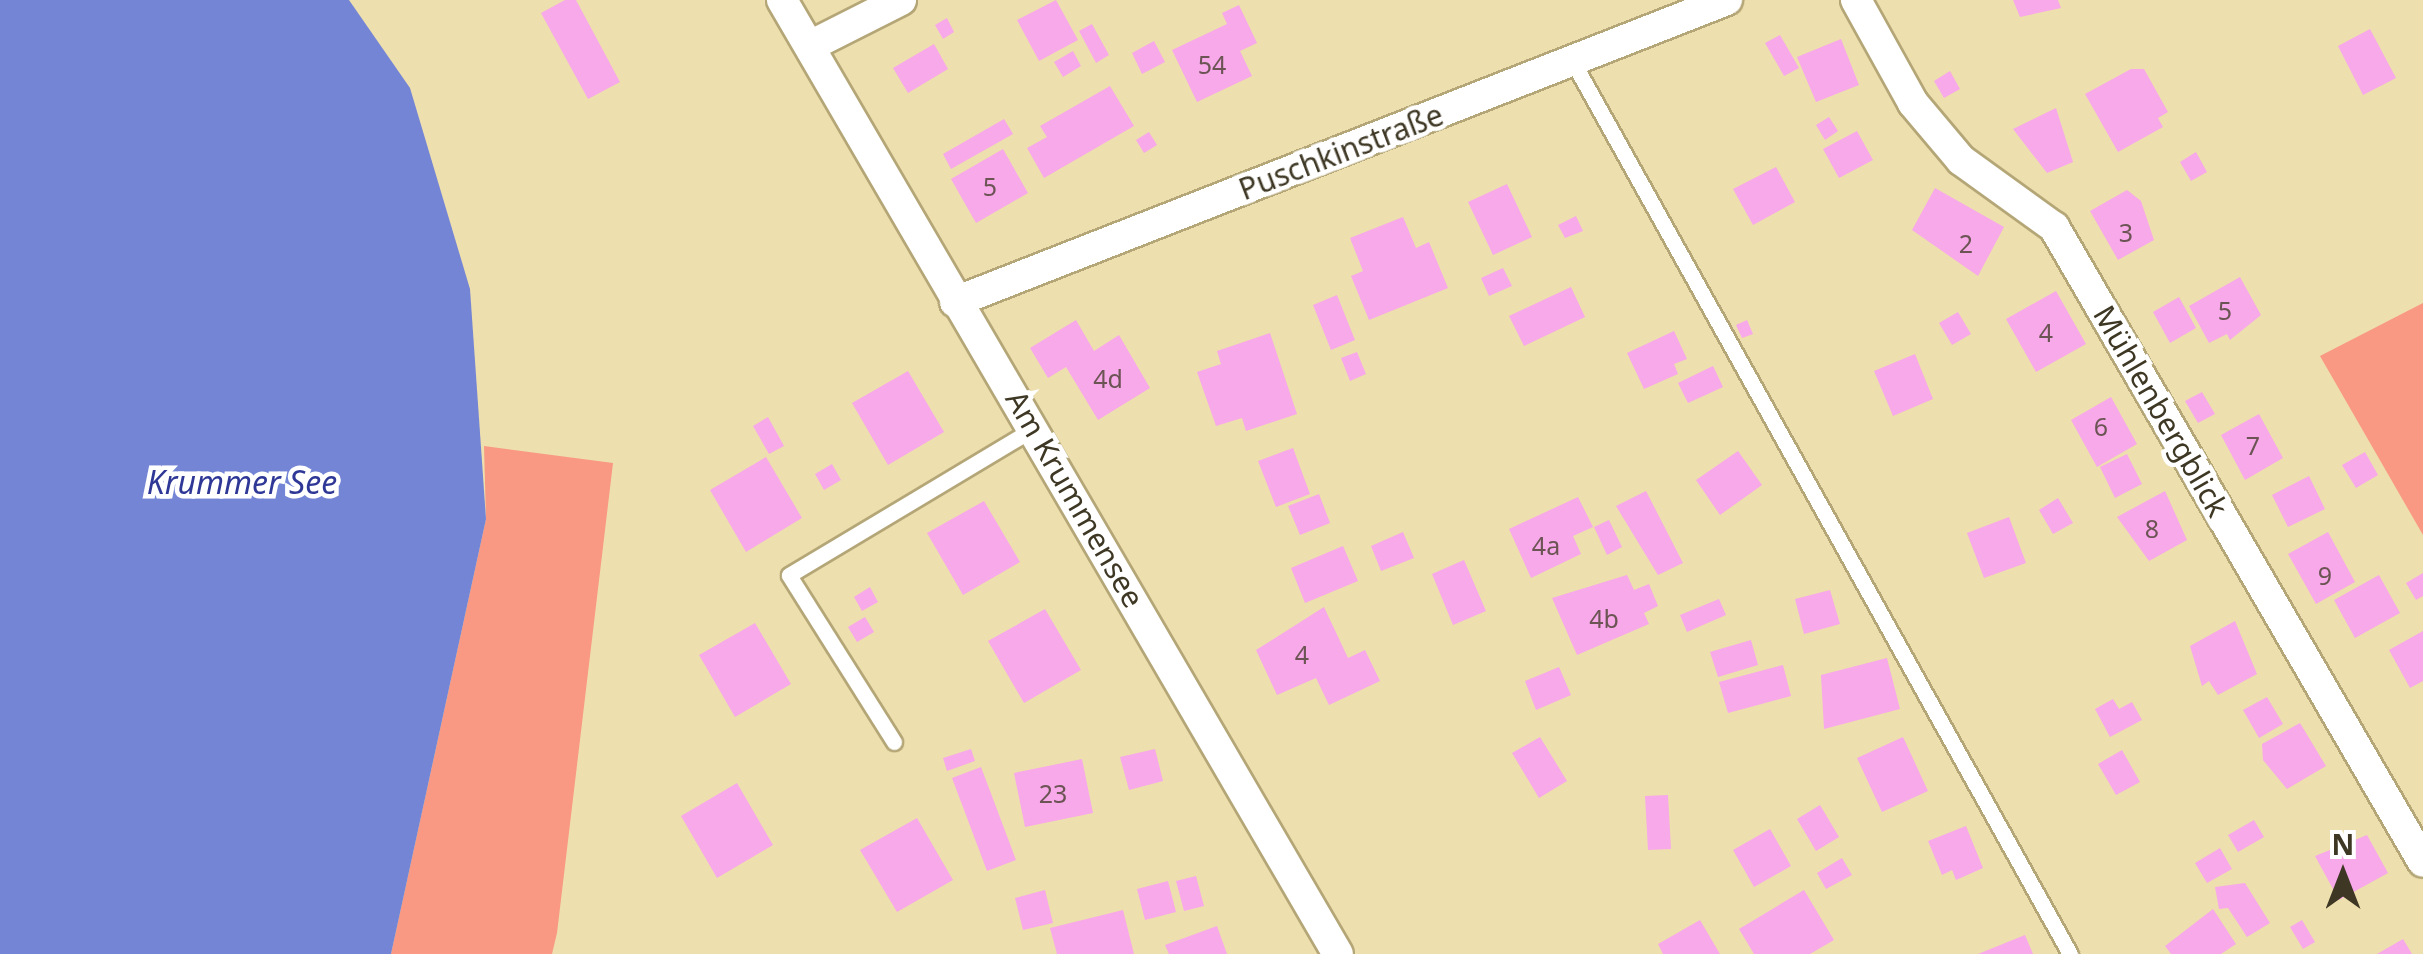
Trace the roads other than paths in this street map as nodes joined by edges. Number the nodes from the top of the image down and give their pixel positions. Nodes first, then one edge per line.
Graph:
1 (782, 0) edge
2 (901, 0) edge
3 (1727, 0) edge
4 (1856, 0) edge
5 (810, 46) junction
6 (1573, 62) junction
7 (955, 302) junction
8 (1035, 428) junction
9 (894, 742) dead end
10 (2423, 862) edge
11 (1338, 954) edge
12 (2070, 954) edge

1 - 5 street, Am Krummensee
2 - 5 street
3 - 6 street, Puschkinstraße
4 - 10 street, Mühlenbergblick
5 - 7 street, Am Krummensee
6 - 7 street, Puschkinstraße
6 - 12 lane
7 - 8 street, Am Krummensee
8 - 9 lane
8 - 11 street, Am Krummensee

